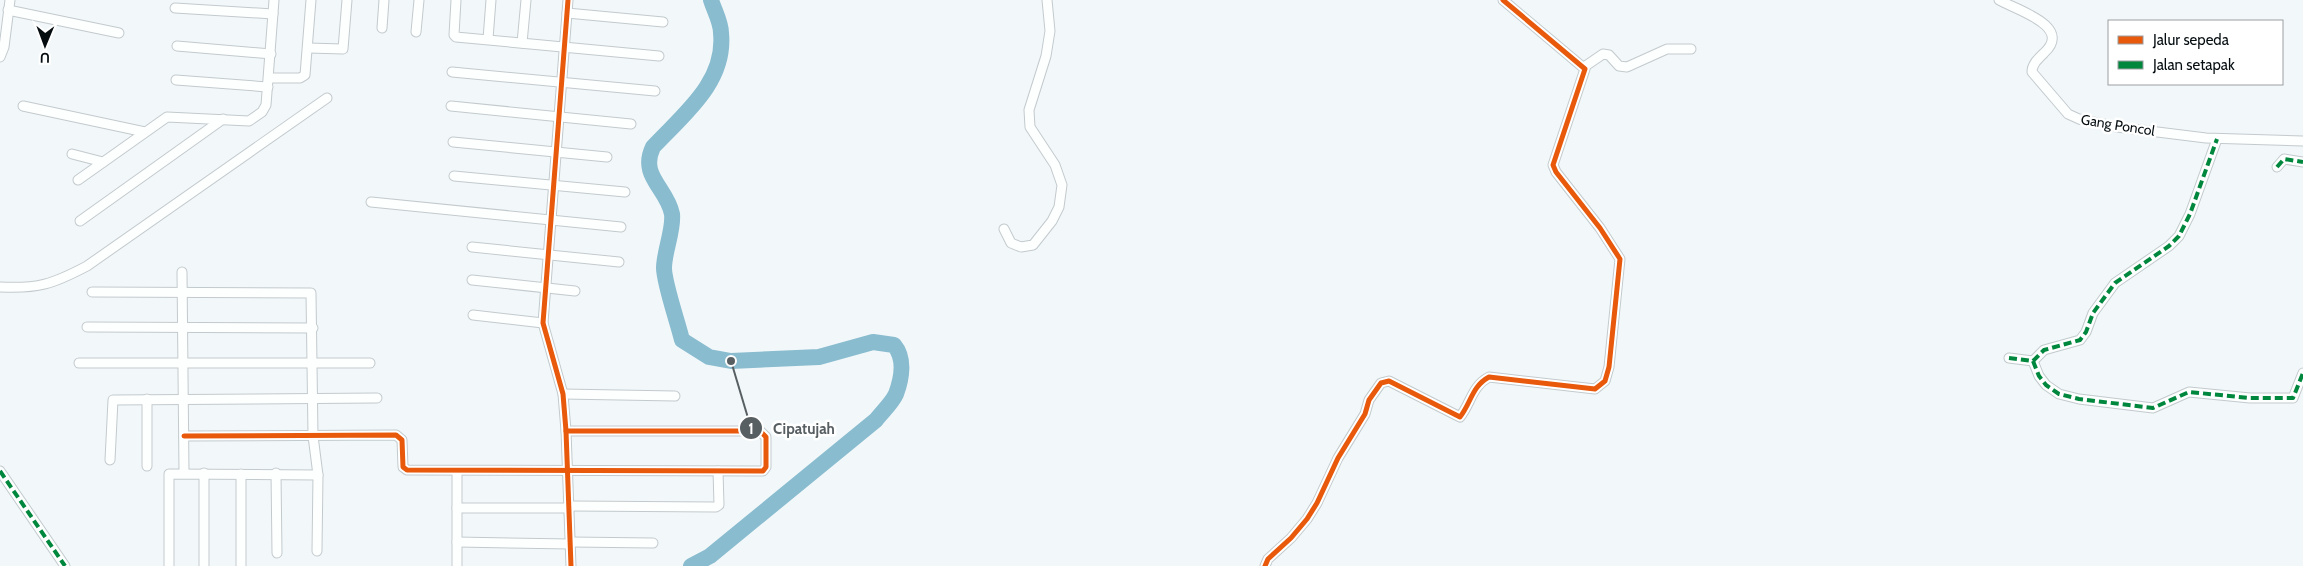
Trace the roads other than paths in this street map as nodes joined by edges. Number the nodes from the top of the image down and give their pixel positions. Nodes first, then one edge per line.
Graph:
1 (10, 0) edge
2 (274, 0) edge
3 (311, 0) edge
4 (347, 0) edge
5 (384, 0) edge
6 (419, 0) edge
7 (456, 0) edge
8 (491, 0) edge
9 (526, 0) edge
10 (568, 0) edge
11 (1046, 0) edge
12 (1503, 0) edge
13 (1999, 0) edge
14 (175, 8) dead end
15 (8, 10) junction
16 (567, 13) junction
17 (274, 14) junction
18 (663, 22) dead end
19 (382, 28) dead end
20 (416, 32) dead end
21 (119, 33) dead end
22 (488, 39) junction
23 (522, 43) junction
24 (177, 46) dead end
25 (566, 47) junction
26 (308, 48) junction
27 (1691, 49) dead end
28 (270, 54) junction
29 (659, 56) dead end
30 (0, 57) edge
31 (1584, 67) junction
32 (452, 72) dead end
33 (176, 80) dead end
34 (268, 82) junction
35 (563, 83) junction
36 (656, 91) dead end
37 (327, 98) dead end
38 (24, 106) dead end
39 (451, 106) dead end
40 (560, 117) junction
41 (223, 119) junction
42 (631, 124) dead end
43 (145, 132) junction
44 (2217, 139) junction
45 (2303, 141) edge
46 (453, 142) dead end
47 (557, 152) junction
48 (72, 154) dead end
49 (607, 157) dead end
50 (103, 162) junction
51 (2303, 162) edge
52 (2276, 167) dead end
53 (454, 176) dead end
54 (78, 180) dead end
55 (554, 186) junction
56 (625, 192) dead end
57 (371, 202) dead end
58 (551, 220) junction
59 (80, 221) dead end
60 (621, 227) dead end
61 (1004, 230) dead end
62 (472, 248) dead end
63 (548, 255) junction
64 (619, 262) dead end
65 (182, 272) dead end
66 (472, 280) dead end
67 (0, 287) edge
68 (546, 288) junction
69 (575, 291) dead end
70 (92, 292) dead end
71 (182, 292) junction
72 (473, 315) dead end
73 (543, 323) junction
74 (87, 326) dead end
75 (183, 327) junction
76 (313, 328) junction
77 (2009, 358) dead end
78 (2033, 361) junction
79 (79, 362) dead end
80 (183, 363) junction
81 (313, 363) junction
82 (370, 363) dead end
83 (2303, 373) edge
84 (563, 394) junction
85 (674, 396) dead end
86 (377, 398) dead end
87 (183, 399) junction
88 (313, 399) junction
89 (147, 400) junction
90 (566, 431) junction
91 (184, 436) junction
92 (313, 436) junction
93 (110, 460) dead end
94 (147, 466) dead end
95 (457, 470) junction
96 (0, 471) edge
97 (568, 471) junction
98 (718, 471) junction
99 (204, 473) junction
100 (276, 473) junction
101 (184, 474) junction
102 (241, 474) junction
103 (318, 475) junction
104 (570, 507) junction
105 (456, 508) junction
106 (456, 542) junction
107 (571, 543) junction
108 (653, 543) dead end
109 (317, 551) dead end
110 (277, 553) dead end
111 (65, 566) edge
112 (169, 566) edge
113 (204, 566) edge
114 (241, 566) edge
115 (456, 566) edge
116 (571, 566) edge
117 (1265, 566) edge

1 - 15 street
2 - 17 street
3 - 26 street
4 - 26 street
5 - 19 street
6 - 20 street
7 - 22 street
8 - 22 street
9 - 23 street
10 - 16 street
11 - 61 street
12 - 31 street
13 - 44 street, Gang Poncol
14 - 17 street
15 - 21 street
15 - 30 street
16 - 18 street
16 - 25 street
17 - 28 street
22 - 23 street
23 - 25 street
24 - 28 street
25 - 29 street
25 - 35 street
26 - 34 street
27 - 31 street
28 - 34 street
31 - 117 street
32 - 35 street
33 - 34 street
34 - 41 street
35 - 36 street
35 - 40 street
37 - 67 street
38 - 43 street
39 - 40 street
40 - 42 street
40 - 47 street
41 - 43 street
41 - 59 street
43 - 50 street
44 - 45 street, Gang Poncol
44 - 78 street
46 - 47 street
47 - 49 street
47 - 55 street
48 - 50 street
50 - 54 street
51 - 52 street
53 - 55 street
55 - 56 street
55 - 58 street
57 - 58 street
58 - 60 street
58 - 63 street
62 - 63 street
63 - 64 street
63 - 68 street
65 - 71 street
66 - 68 street
68 - 69 street
68 - 73 street
70 - 71 street
71 - 75 street
71 - 76 street
72 - 73 street
73 - 84 street
74 - 75 street
75 - 76 street
75 - 80 street
76 - 81 street
77 - 78 street
78 - 83 street
79 - 80 street
80 - 81 street
80 - 87 street
81 - 82 street
81 - 88 street
84 - 85 street
84 - 90 street
86 - 88 street
87 - 88 street
87 - 89 street
87 - 91 street
88 - 92 street
89 - 93 street
89 - 94 street
90 - 97 street
90 - 98 street
91 - 92 street
91 - 101 street
92 - 95 street
92 - 103 street
95 - 97 street
95 - 105 street
96 - 111 street
97 - 98 street
97 - 104 street
98 - 104 street
99 - 101 street
99 - 102 street
99 - 113 street
100 - 102 street
100 - 103 street
100 - 110 street
101 - 112 street
102 - 114 street
103 - 109 street
104 - 105 street
104 - 107 street
105 - 106 street
106 - 107 street
106 - 115 street
107 - 108 street
107 - 116 street

